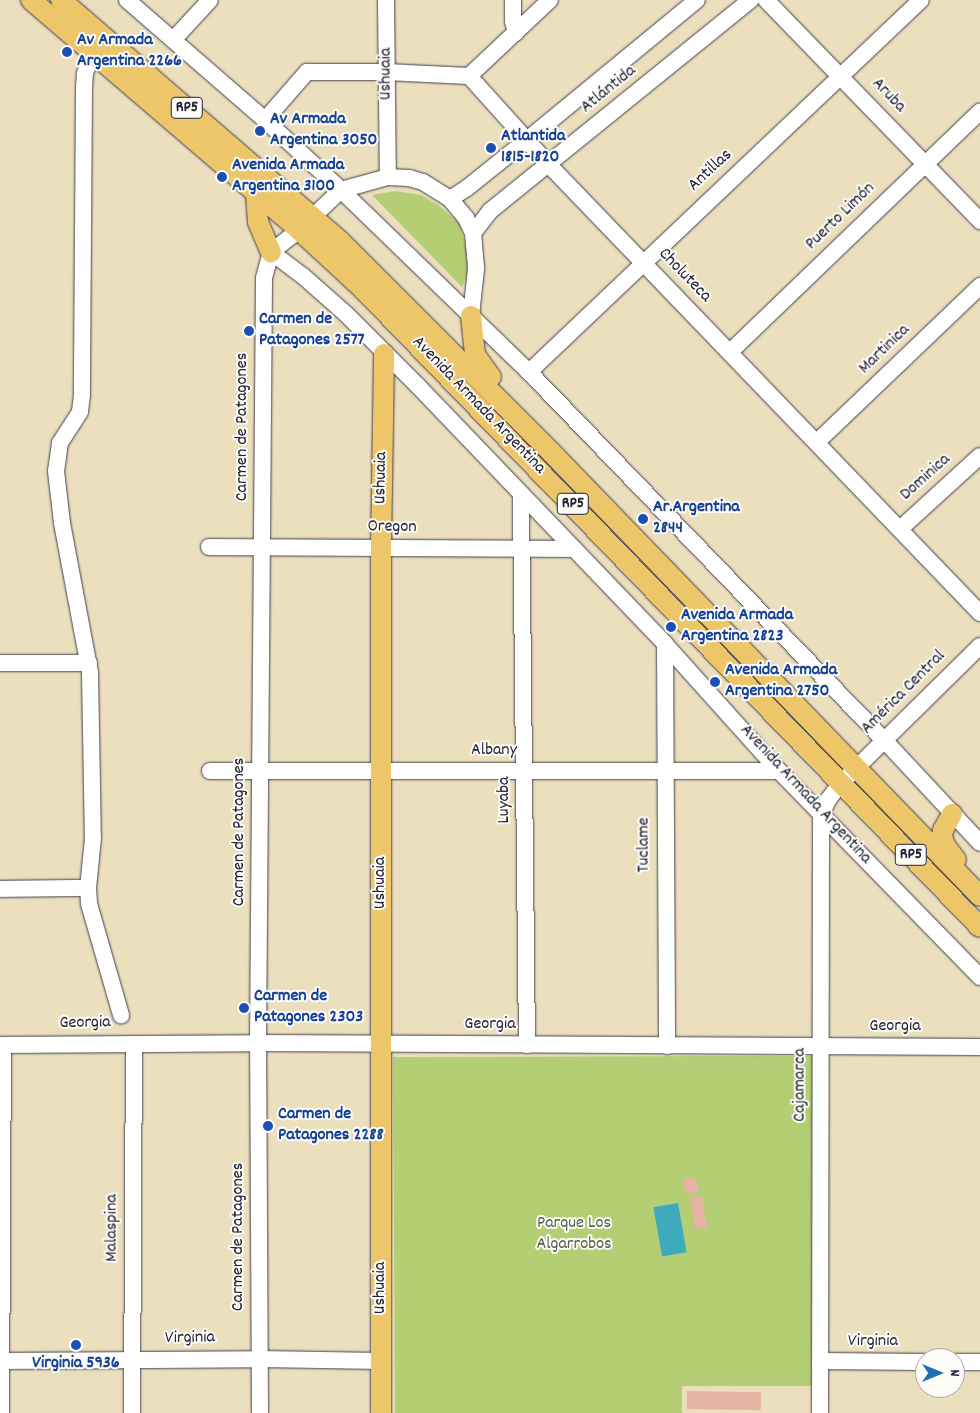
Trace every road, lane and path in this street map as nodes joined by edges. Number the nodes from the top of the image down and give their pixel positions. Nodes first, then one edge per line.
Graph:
1 (31, 0) edge
2 (61, 0) edge
3 (127, 0) edge
4 (210, 0) edge
5 (386, 0) edge
6 (513, 0) edge
7 (550, 0) edge
8 (698, 0) edge
9 (751, 0) edge
10 (766, 0) edge
11 (921, 0) edge
12 (516, 34) junction
13 (173, 40) junction
14 (92, 54) junction
15 (386, 72) junction
16 (470, 76) junction
17 (841, 77) junction
18 (980, 111) edge
19 (265, 120) junction
20 (527, 140) junction
21 (925, 164) junction
22 (549, 165) junction
23 (388, 178) junction
24 (341, 190) junction
25 (256, 194) junction
26 (450, 198) junction
27 (980, 221) edge
28 (306, 223) junction
29 (473, 233) junction
30 (271, 252) junction
31 (643, 263) junction
32 (980, 286) edge
33 (472, 316) junction
34 (730, 352) junction
35 (384, 354) junction
36 (529, 372) junction
37 (817, 442) junction
38 (551, 452) junction
39 (980, 456) edge
40 (522, 494) junction
41 (900, 529) junction
42 (209, 547) dead end
43 (262, 547) junction
44 (381, 548) junction
45 (574, 549) junction
46 (523, 550) junction
47 (980, 613) edge
48 (665, 644) junction
49 (980, 646) edge
50 (0, 663) edge
51 (89, 663) junction
52 (885, 741) junction
53 (856, 768) junction
54 (260, 770) junction
55 (210, 771) dead end
56 (381, 771) junction
57 (525, 771) junction
58 (665, 771) junction
59 (779, 771) junction
60 (841, 783) junction
61 (952, 814) junction
62 (821, 815) junction
63 (980, 843) edge
64 (88, 888) junction
65 (980, 888) edge
66 (0, 889) edge
67 (980, 896) edge
68 (980, 927) edge
69 (980, 977) edge
70 (121, 1014) dead end
71 (258, 1043) junction
72 (134, 1044) junction
73 (2, 1045) edge
74 (381, 1045) junction
75 (527, 1045) junction
76 (666, 1046) junction
77 (821, 1046) junction
78 (980, 1047) edge
79 (260, 1359) junction
80 (132, 1360) junction
81 (1, 1361) edge
82 (381, 1361) junction
83 (820, 1362) junction
84 (915, 1362) edge
85 (965, 1362) edge
86 (980, 1362) edge
87 (1, 1413) edge
88 (132, 1413) edge
89 (260, 1413) edge
90 (381, 1413) edge
91 (820, 1413) edge

1 - 14 main road, Avenida Armada Argentina / RP5
2 - 28 main road, Avenida Armada Argentina / RP5
3 - 13 street
4 - 13 street
5 - 15 street, Ushuaia
6 - 12 street
7 - 12 street
8 - 20 street, Atlántida
9 - 22 street, Atlántida
10 - 17 street, Aruba
11 - 17 street, Antillas
12 - 16 street
13 - 19 street
14 - 25 main road, Avenida Armada Argentina / RP5
14 - 51 street
15 - 16 street
15 - 19 street
15 - 23 street, Ushuaia
16 - 20 street, Choluteca
17 - 21 street, Aruba
17 - 31 street, Antillas
18 - 21 street, Puerto Limón
19 - 24 street
20 - 22 street, Choluteca
20 - 26 street, Atlántida
21 - 27 street, Aruba
21 - 34 street, Puerto Limón
22 - 29 street, Atlántida
22 - 31 street, Choluteca
23 - 24 street
23 - 26 street
24 - 28 street
24 - 33 street
25 - 28 main road, Avenida Armada Argentina / RP5
25 - 30 main road
26 - 29 street
28 - 30 street
28 - 38 main road, Avenida Armada Argentina / RP5
28 - 60 main road, Avenida Armada Argentina / RP5
29 - 33 street
30 - 35 street, Avenida Armada Argentina
30 - 43 street, Carmen de Patagones
31 - 34 street, Choluteca
31 - 36 street, Antillas
32 - 37 street, Martinica
33 - 36 street
33 - 38 main road
34 - 37 street, Choluteca
35 - 40 street, Avenida Armada Argentina
35 - 44 main road, Ushuaia
36 - 52 street
37 - 41 street, Choluteca
38 - 53 main road, Avenida Armada Argentina / RP5
39 - 41 street, Dominica
40 - 45 street, Avenida Armada Argentina
40 - 46 street, Luyaba
41 - 47 street, Choluteca
42 - 43 street, Oregon
43 - 44 street, Oregon
43 - 54 street, Carmen de Patagones
44 - 46 street, Oregon
44 - 56 main road, Ushuaia
45 - 46 street, Oregon
45 - 48 street, Avenida Armada Argentina
46 - 57 street, Luyaba
48 - 58 street, Tuclame
48 - 59 street, Avenida Armada Argentina
49 - 52 street, América Central
50 - 51 street
51 - 64 street
52 - 53 street, América Central
52 - 61 street
53 - 60 street, Cajamarca
53 - 67 main road, Avenida Armada Argentina / RP5
54 - 55 street, Albany
54 - 56 street, Albany
54 - 71 street, Carmen de Patagones
56 - 57 street, Albany
56 - 74 main road, Ushuaia
57 - 58 street, Albany
57 - 75 street, Luyaba
58 - 59 street, Albany
58 - 76 street, Tuclame
59 - 62 street, Avenida Armada Argentina
60 - 62 street, Cajamarca
60 - 68 main road, Avenida Armada Argentina / RP5
61 - 63 street
61 - 65 main road
62 - 69 street, Avenida Armada Argentina
62 - 77 street, Cajamarca
64 - 66 street
64 - 70 street
71 - 72 street, Georgia
71 - 74 street, Georgia
71 - 79 street, Carmen de Patagones
72 - 73 street, Georgia
72 - 80 street, Malaspina
73 - 81 street
74 - 75 street, Georgia
74 - 82 main road, Ushuaia
75 - 76 street, Georgia
76 - 77 street, Georgia
77 - 78 street, Georgia
77 - 83 street, Cajamarca
79 - 80 street, Virginia
79 - 82 street, Virginia
79 - 89 street, Carmen de Patagones
80 - 81 street, Virginia
80 - 88 street, Malaspina
81 - 87 street
82 - 90 main road, Ushuaia
83 - 84 street, Virginia
83 - 91 street, Cajamarca
85 - 86 street

